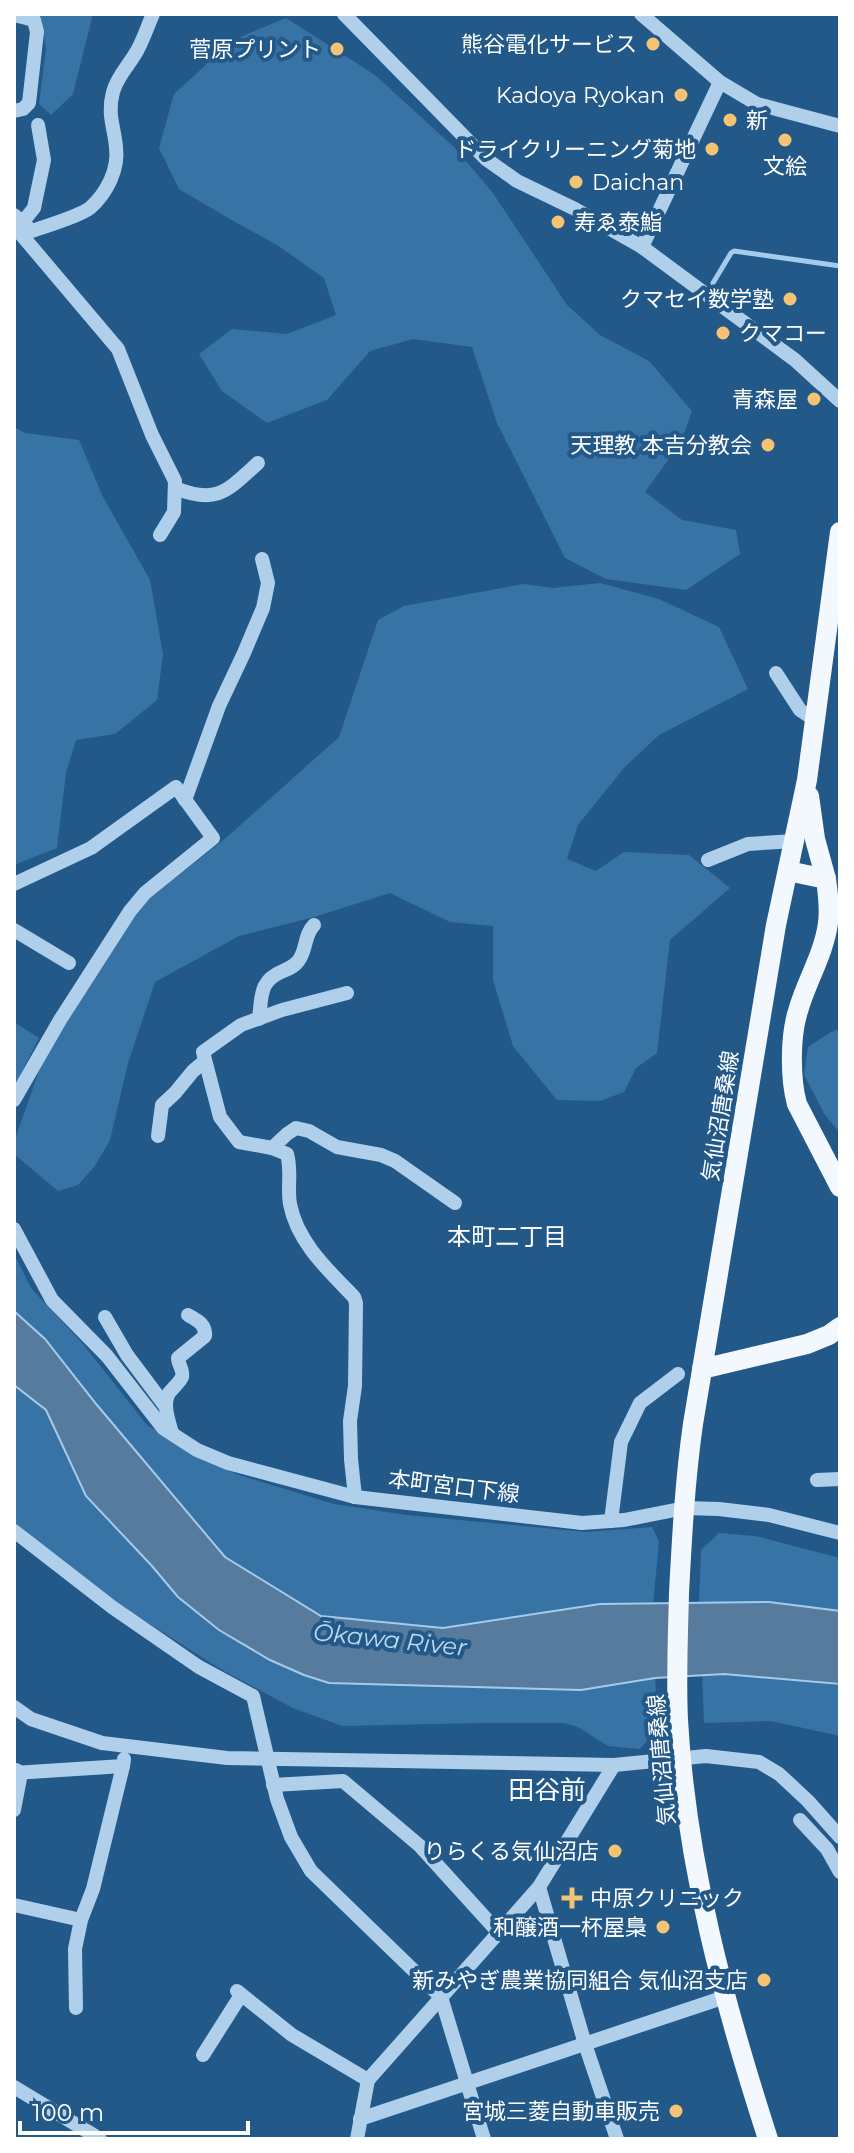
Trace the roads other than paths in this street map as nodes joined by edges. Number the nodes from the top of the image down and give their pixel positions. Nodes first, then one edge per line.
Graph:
1 (153, 14) edge
2 (344, 14) edge
3 (641, 14) edge
4 (14, 15) edge
5 (720, 82) junction
6 (14, 111) edge
7 (38, 125) dead end
8 (840, 126) edge
9 (16, 225) edge
10 (642, 247) junction
11 (840, 401) edge
12 (258, 463) dead end
13 (175, 488) junction
14 (840, 532) edge
15 (160, 535) dead end
16 (262, 559) dead end
17 (776, 673) dead end
18 (815, 720) junction
19 (807, 780) junction
20 (185, 800) junction
21 (794, 841) junction
22 (708, 860) dead end
23 (788, 871) junction
24 (826, 879) junction
25 (14, 884) edge
26 (314, 925) dead end
27 (14, 930) edge
28 (69, 963) dead end
29 (347, 993) dead end
30 (259, 1019) junction
31 (205, 1061) junction
32 (14, 1100) edge
33 (158, 1136) dead end
34 (272, 1148) junction
35 (840, 1187) edge
36 (455, 1203) dead end
37 (14, 1229) edge
38 (188, 1315) dead end
39 (105, 1317) dead end
40 (840, 1327) edge
41 (702, 1369) junction
42 (678, 1374) dead end
43 (166, 1407) junction
44 (172, 1433) junction
45 (840, 1479) edge
46 (817, 1480) dead end
47 (355, 1497) junction
48 (685, 1508) junction
49 (611, 1521) junction
50 (14, 1531) edge
51 (840, 1533) edge
52 (14, 1707) edge
53 (127, 1746) junction
54 (681, 1758) junction
55 (267, 1760) junction
56 (614, 1765) junction
57 (123, 1766) junction
58 (16, 1772) edge
59 (273, 1785) junction
60 (14, 1810) edge
61 (800, 1820) dead end
62 (837, 1828) edge
63 (840, 1872) edge
64 (539, 1887) junction
65 (14, 1905) edge
66 (81, 1920) junction
67 (499, 1933) junction
68 (441, 1997) junction
69 (725, 1997) junction
70 (76, 2008) dead end
71 (585, 2044) junction
72 (203, 2055) dead end
73 (368, 2080) junction
74 (465, 2084) junction
75 (14, 2087) edge
76 (360, 2119) junction
77 (100, 2139) edge
78 (357, 2139) edge
79 (484, 2139) edge
80 (617, 2139) edge
81 (768, 2139) edge

1 - 9 street
2 - 10 street
3 - 5 street
4 - 6 street
5 - 8 street
5 - 10 street
7 - 9 street
9 - 13 street
10 - 11 street
12 - 13 street
13 - 15 street
14 - 18 main road, 気仙沼唐桑線
16 - 20 street
17 - 18 street
18 - 19 main road, 気仙沼唐桑線
19 - 21 main road, 気仙沼唐桑線
19 - 24 main road, 気仙沼唐桑線
20 - 25 street
20 - 32 street
21 - 22 street
21 - 23 main road, 気仙沼唐桑線
23 - 24 main road
23 - 41 main road, 気仙沼唐桑線
24 - 35 main road, 気仙沼唐桑線
26 - 30 street
27 - 28 street
29 - 30 street
30 - 31 street
31 - 33 street
31 - 34 street
34 - 36 street
34 - 47 street
37 - 44 street, 本町宮口下線
38 - 43 street
39 - 43 street
40 - 41 main road
41 - 48 main road, 気仙沼唐桑線
42 - 49 street
43 - 44 street
44 - 47 street, 本町宮口下線
45 - 46 street
47 - 49 street, 本町宮口下線
48 - 49 street, 本町宮口下線
48 - 51 street, 本町宮口下線
48 - 54 main road, 気仙沼唐桑線
50 - 55 street
52 - 53 street
53 - 55 street
53 - 57 street
54 - 56 street
54 - 62 street
54 - 69 main road, 気仙沼唐桑線
55 - 56 street
55 - 59 street
56 - 64 street
57 - 58 street
57 - 66 street
58 - 60 street
59 - 67 street
59 - 68 street
61 - 63 street
64 - 67 street
64 - 71 street
65 - 66 street
66 - 70 street
67 - 68 street
68 - 73 street
68 - 74 street
69 - 71 street
69 - 81 main road, 気仙沼唐桑線
71 - 74 street
71 - 80 street
72 - 73 street
73 - 76 street
74 - 76 street
74 - 79 street
75 - 77 street
76 - 78 street

